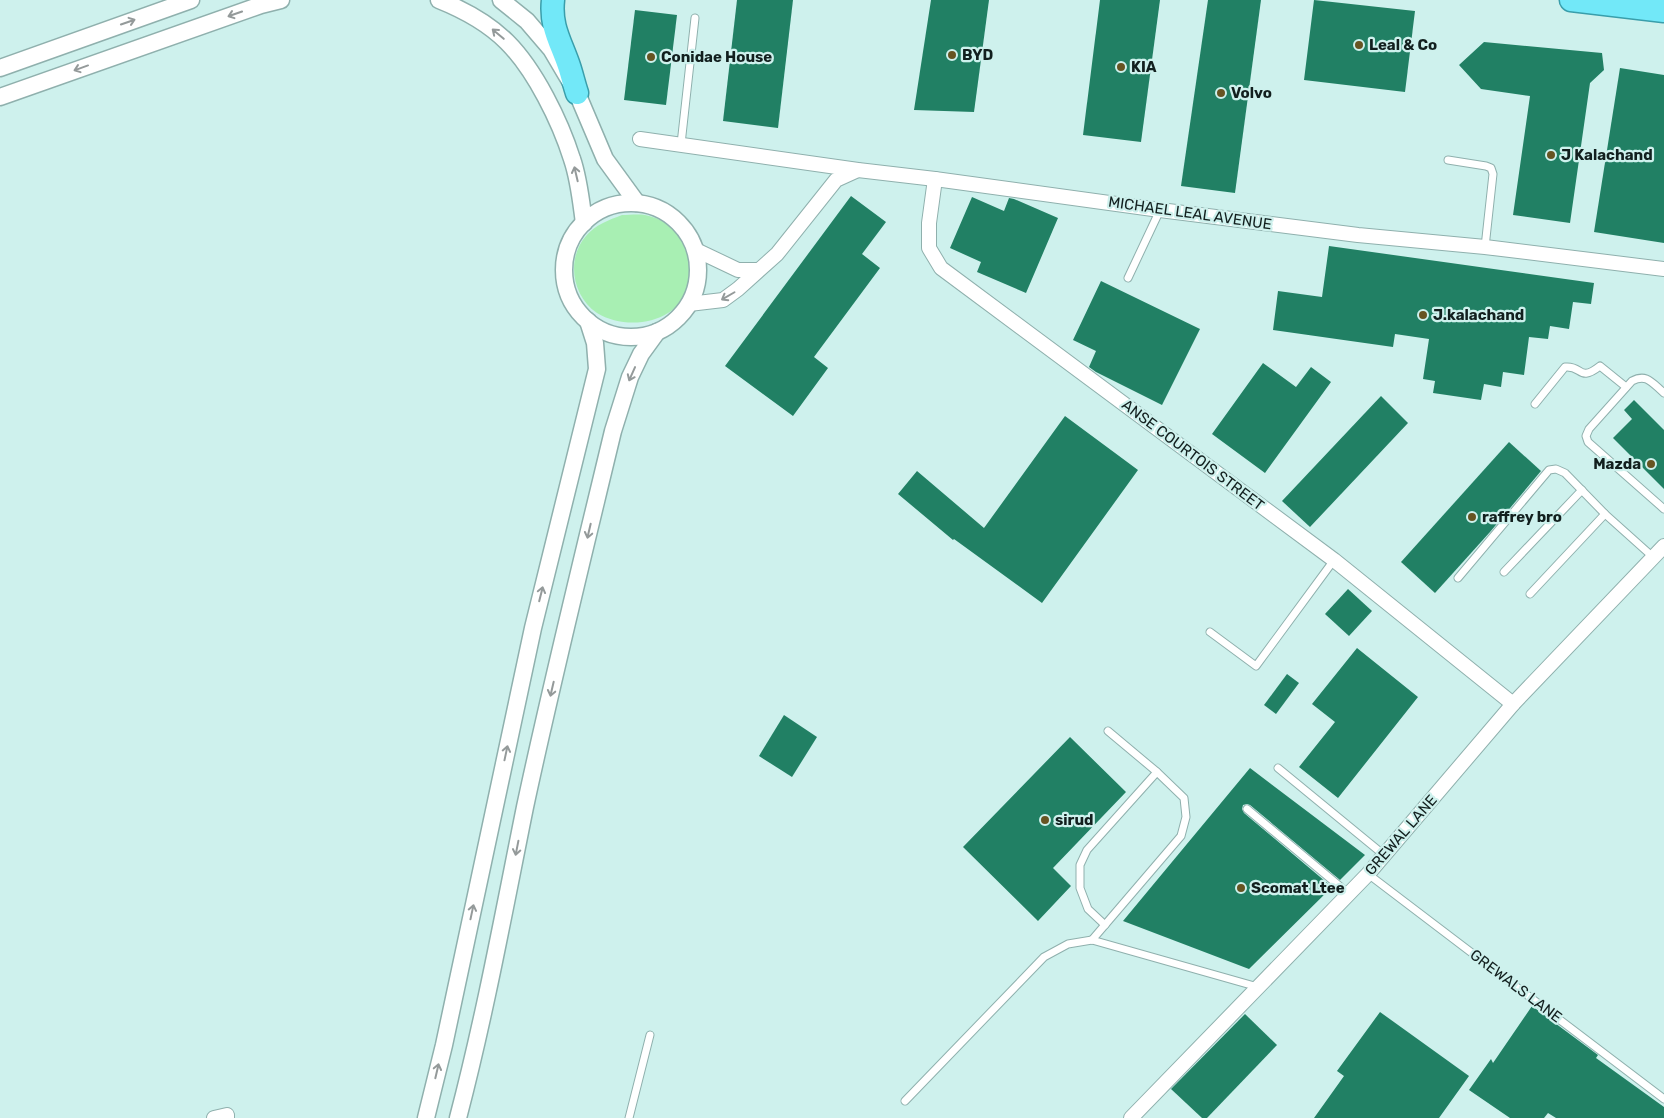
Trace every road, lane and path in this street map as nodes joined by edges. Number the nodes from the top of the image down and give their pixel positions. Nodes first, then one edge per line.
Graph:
1 (191, 0) edge
2 (281, 0) edge
3 (439, 0) edge
4 (502, 0) edge
5 (553, 0) edge
6 (1571, 0) edge
7 (1664, 11) edge
8 (696, 18) dead end
9 (0, 68) edge
10 (577, 93) junction
11 (0, 97) edge
12 (640, 139) dead end
13 (680, 144) junction
14 (1448, 160) dead end
15 (858, 170) junction
16 (935, 179) junction
17 (637, 202) junction
18 (1160, 210) junction
19 (584, 222) junction
20 (1485, 247) junction
21 (696, 250) junction
22 (1664, 269) edge
23 (758, 270) junction
24 (1128, 278) dead end
25 (689, 304) junction
26 (588, 321) junction
27 (657, 332) junction
28 (1626, 387) junction
29 (1664, 393) edge
30 (1535, 404) dead end
31 (1582, 490) junction
32 (1664, 509) edge
33 (1605, 514) junction
34 (1664, 546) edge
35 (1653, 557) junction
36 (1334, 560) junction
37 (1504, 572) dead end
38 (1458, 578) dead end
39 (1530, 594) dead end
40 (1210, 632) dead end
41 (1513, 704) junction
42 (1108, 731) dead end
43 (1278, 768) dead end
44 (1157, 772) junction
45 (1247, 809) dead end
46 (1384, 855) junction
47 (1368, 874) junction
48 (1348, 894) junction
49 (1105, 925) junction
50 (1092, 940) junction
51 (1258, 987) junction
52 (650, 1035) dead end
53 (1664, 1099) edge
54 (905, 1101) dead end
55 (214, 1118) edge
56 (227, 1118) edge
57 (426, 1118) edge
58 (458, 1118) edge
59 (629, 1118) edge
60 (1131, 1118) edge

9 -> 1 street
2 -> 11 street
19 -> 3 street
4 - 10 street
5 - 10 highway
6 - 7 highway
8 - 13 lane
10 - 17 street
12 - 13 street, MICHAEL LEAL AVENUE
13 - 15 street, MICHAEL LEAL AVENUE
14 - 20 lane
15 - 16 street, MICHAEL LEAL AVENUE
15 - 23 street
16 - 18 street, MICHAEL LEAL AVENUE
16 - 36 street, ANSE COURTOIS STREET
17 - 19 street
17 - 21 street
18 - 20 street, MICHAEL LEAL AVENUE
18 - 24 lane
19 - 26 street
20 - 22 street, MICHAEL LEAL AVENUE
21 - 23 street
21 - 25 street
23 -> 25 street
25 - 27 street
26 - 27 street
57 -> 26 street
27 -> 58 street
28 - 29 lane
28 - 30 lane
28 - 32 lane
31 - 33 lane
31 - 37 lane
31 - 38 lane
33 - 35 lane
33 - 39 lane
34 - 35 street, GREWAL LANE
35 - 41 street, GREWAL LANE
36 - 40 lane
36 - 41 street, ANSE COURTOIS STREET
41 - 46 street, GREWAL LANE
42 - 44 lane
43 - 46 lane
44 - 49 lane
44 - 49 lane
45 - 48 lane
46 - 47 street, GREWAL LANE
47 - 48 street, GREWAL LANE
47 - 53 lane, GREWALS LANE
48 - 51 street, GREWAL LANE
49 - 50 lane
50 - 51 lane
50 - 54 lane
51 - 60 street, GREWAL LANE
52 - 59 lane
55 - 56 street

